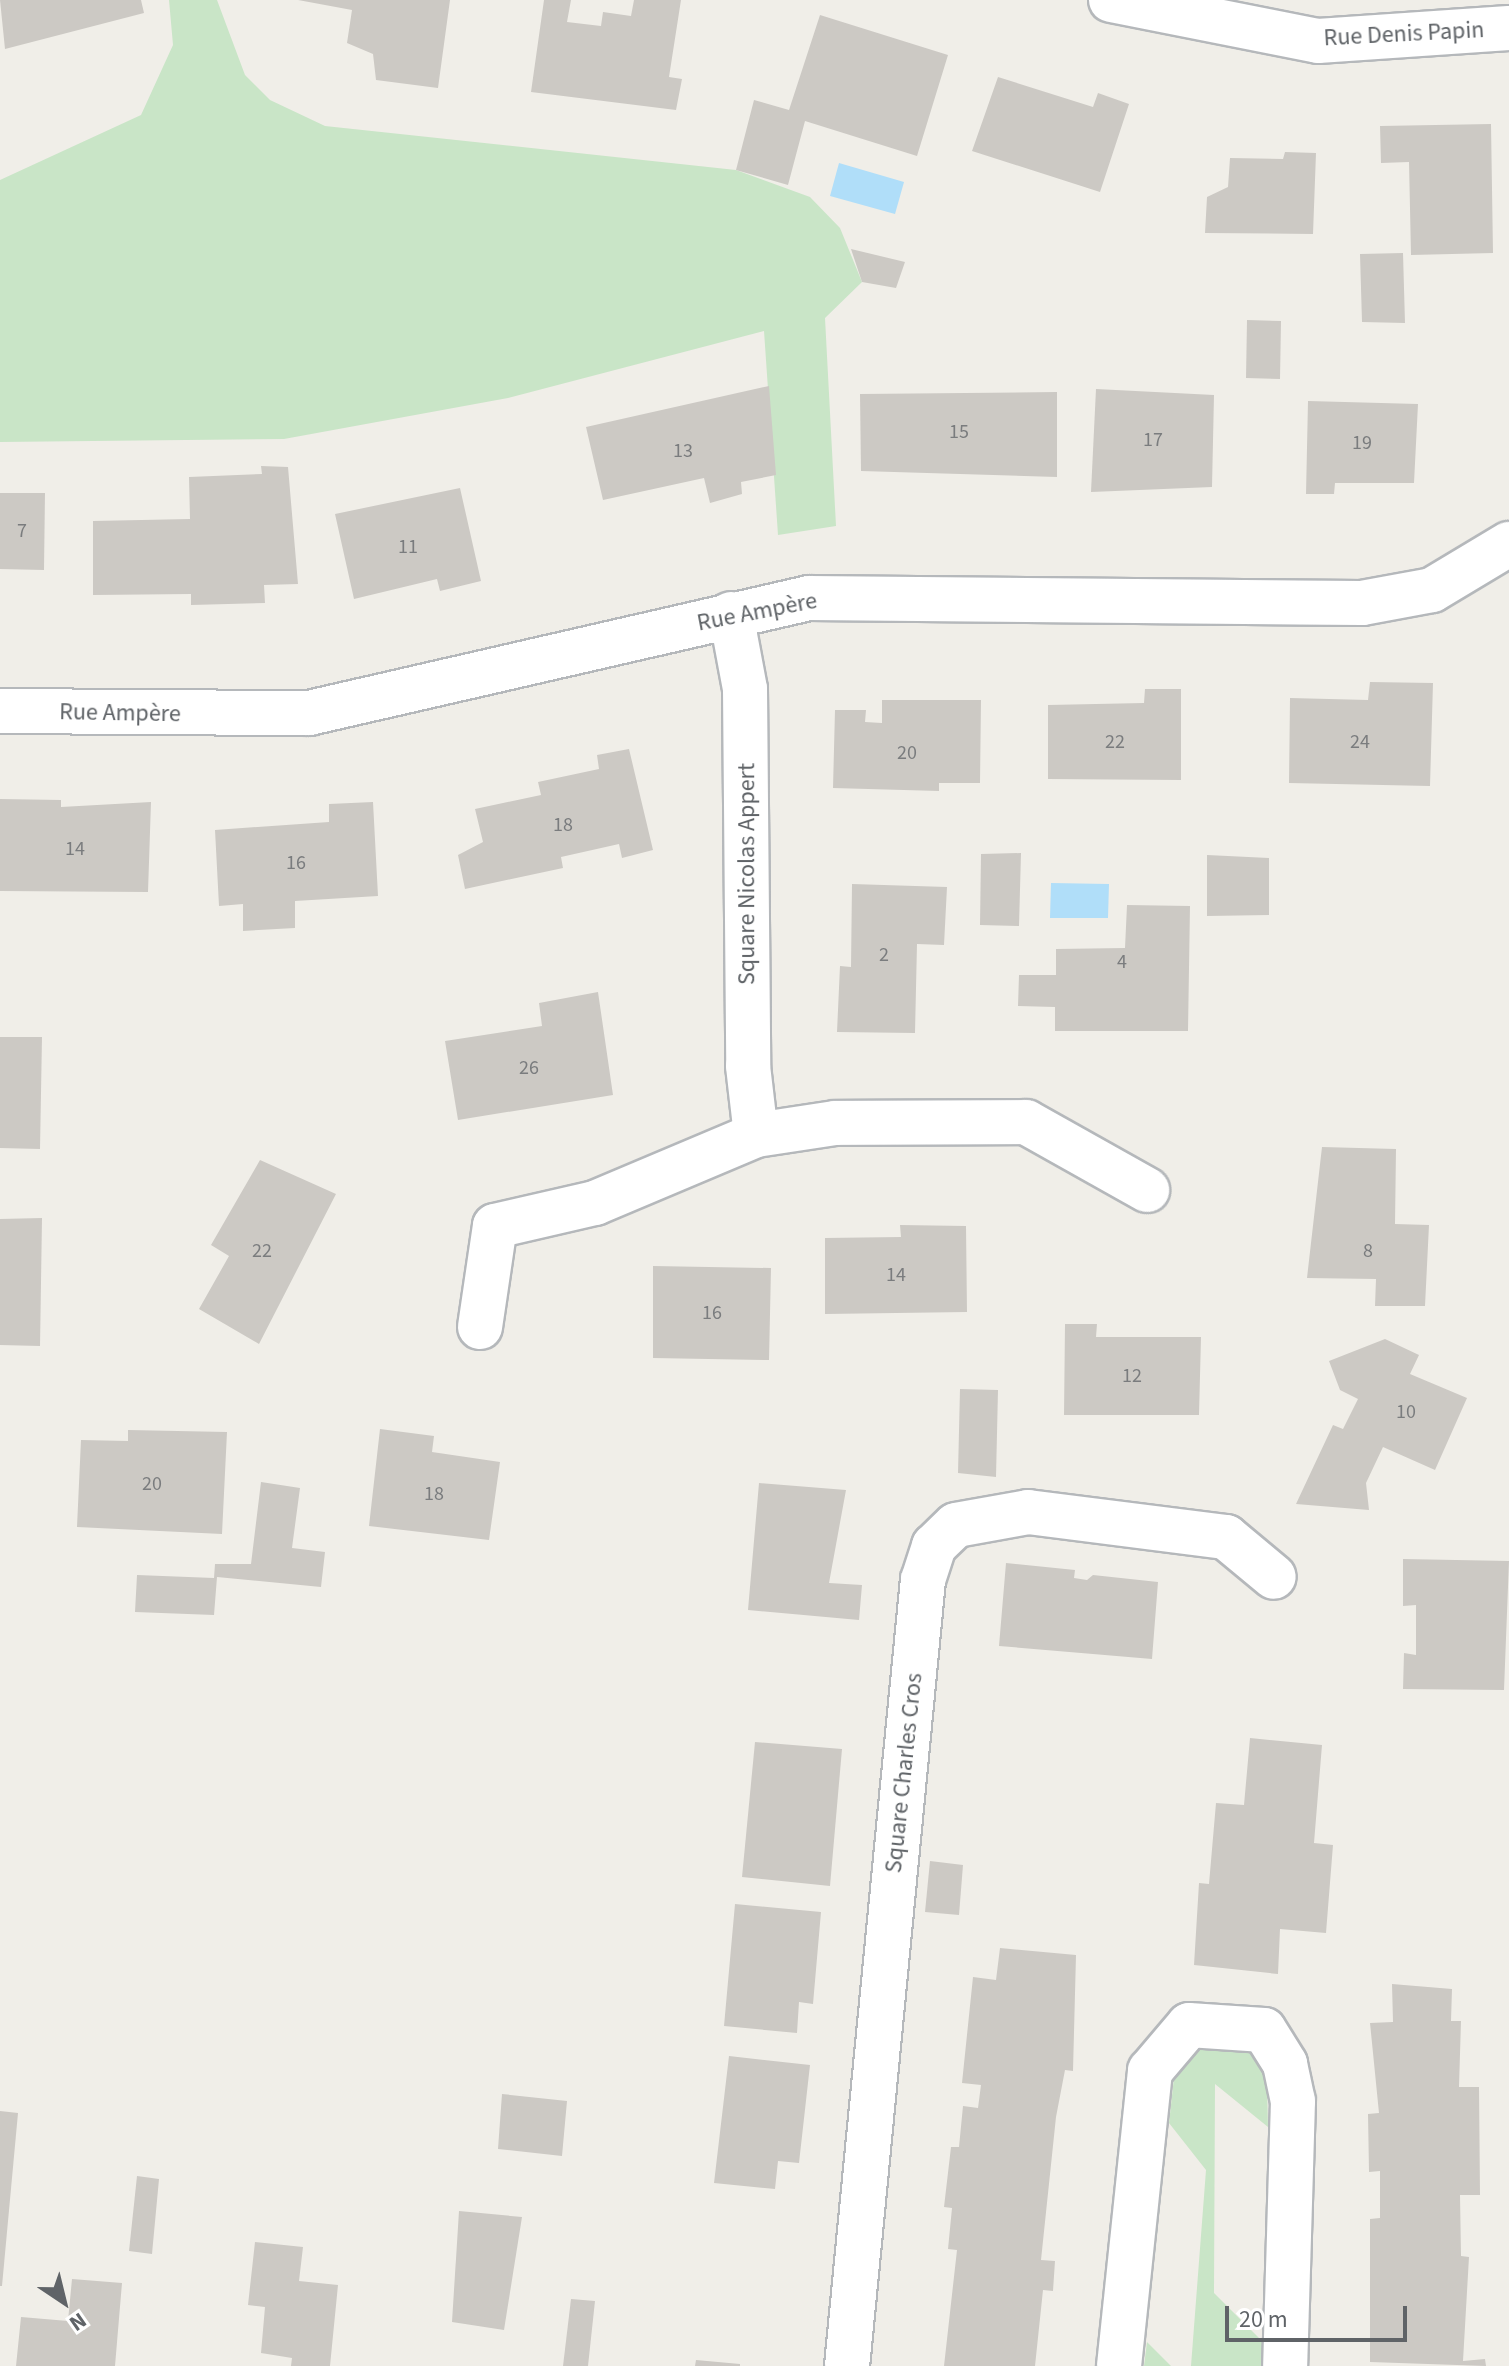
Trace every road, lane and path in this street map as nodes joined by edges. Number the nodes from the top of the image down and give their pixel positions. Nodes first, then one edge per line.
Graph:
1 (1111, 0) edge
2 (1509, 28) edge
3 (1509, 544) edge
4 (731, 614) junction
5 (0, 711) edge
6 (756, 1135) junction
7 (1147, 1190) dead end
8 (480, 1327) dead end
9 (1274, 1577) dead end
10 (847, 2366) edge
11 (1119, 2366) edge
12 (1285, 2366) edge

1 - 2 street, Rue Denis Papin
3 - 4 street, Rue Ampère
4 - 5 street, Rue Ampère
4 - 6 street, Square Nicolas Appert
6 - 7 street
6 - 8 street
9 - 10 street, Square Charles Cros
11 - 12 street

